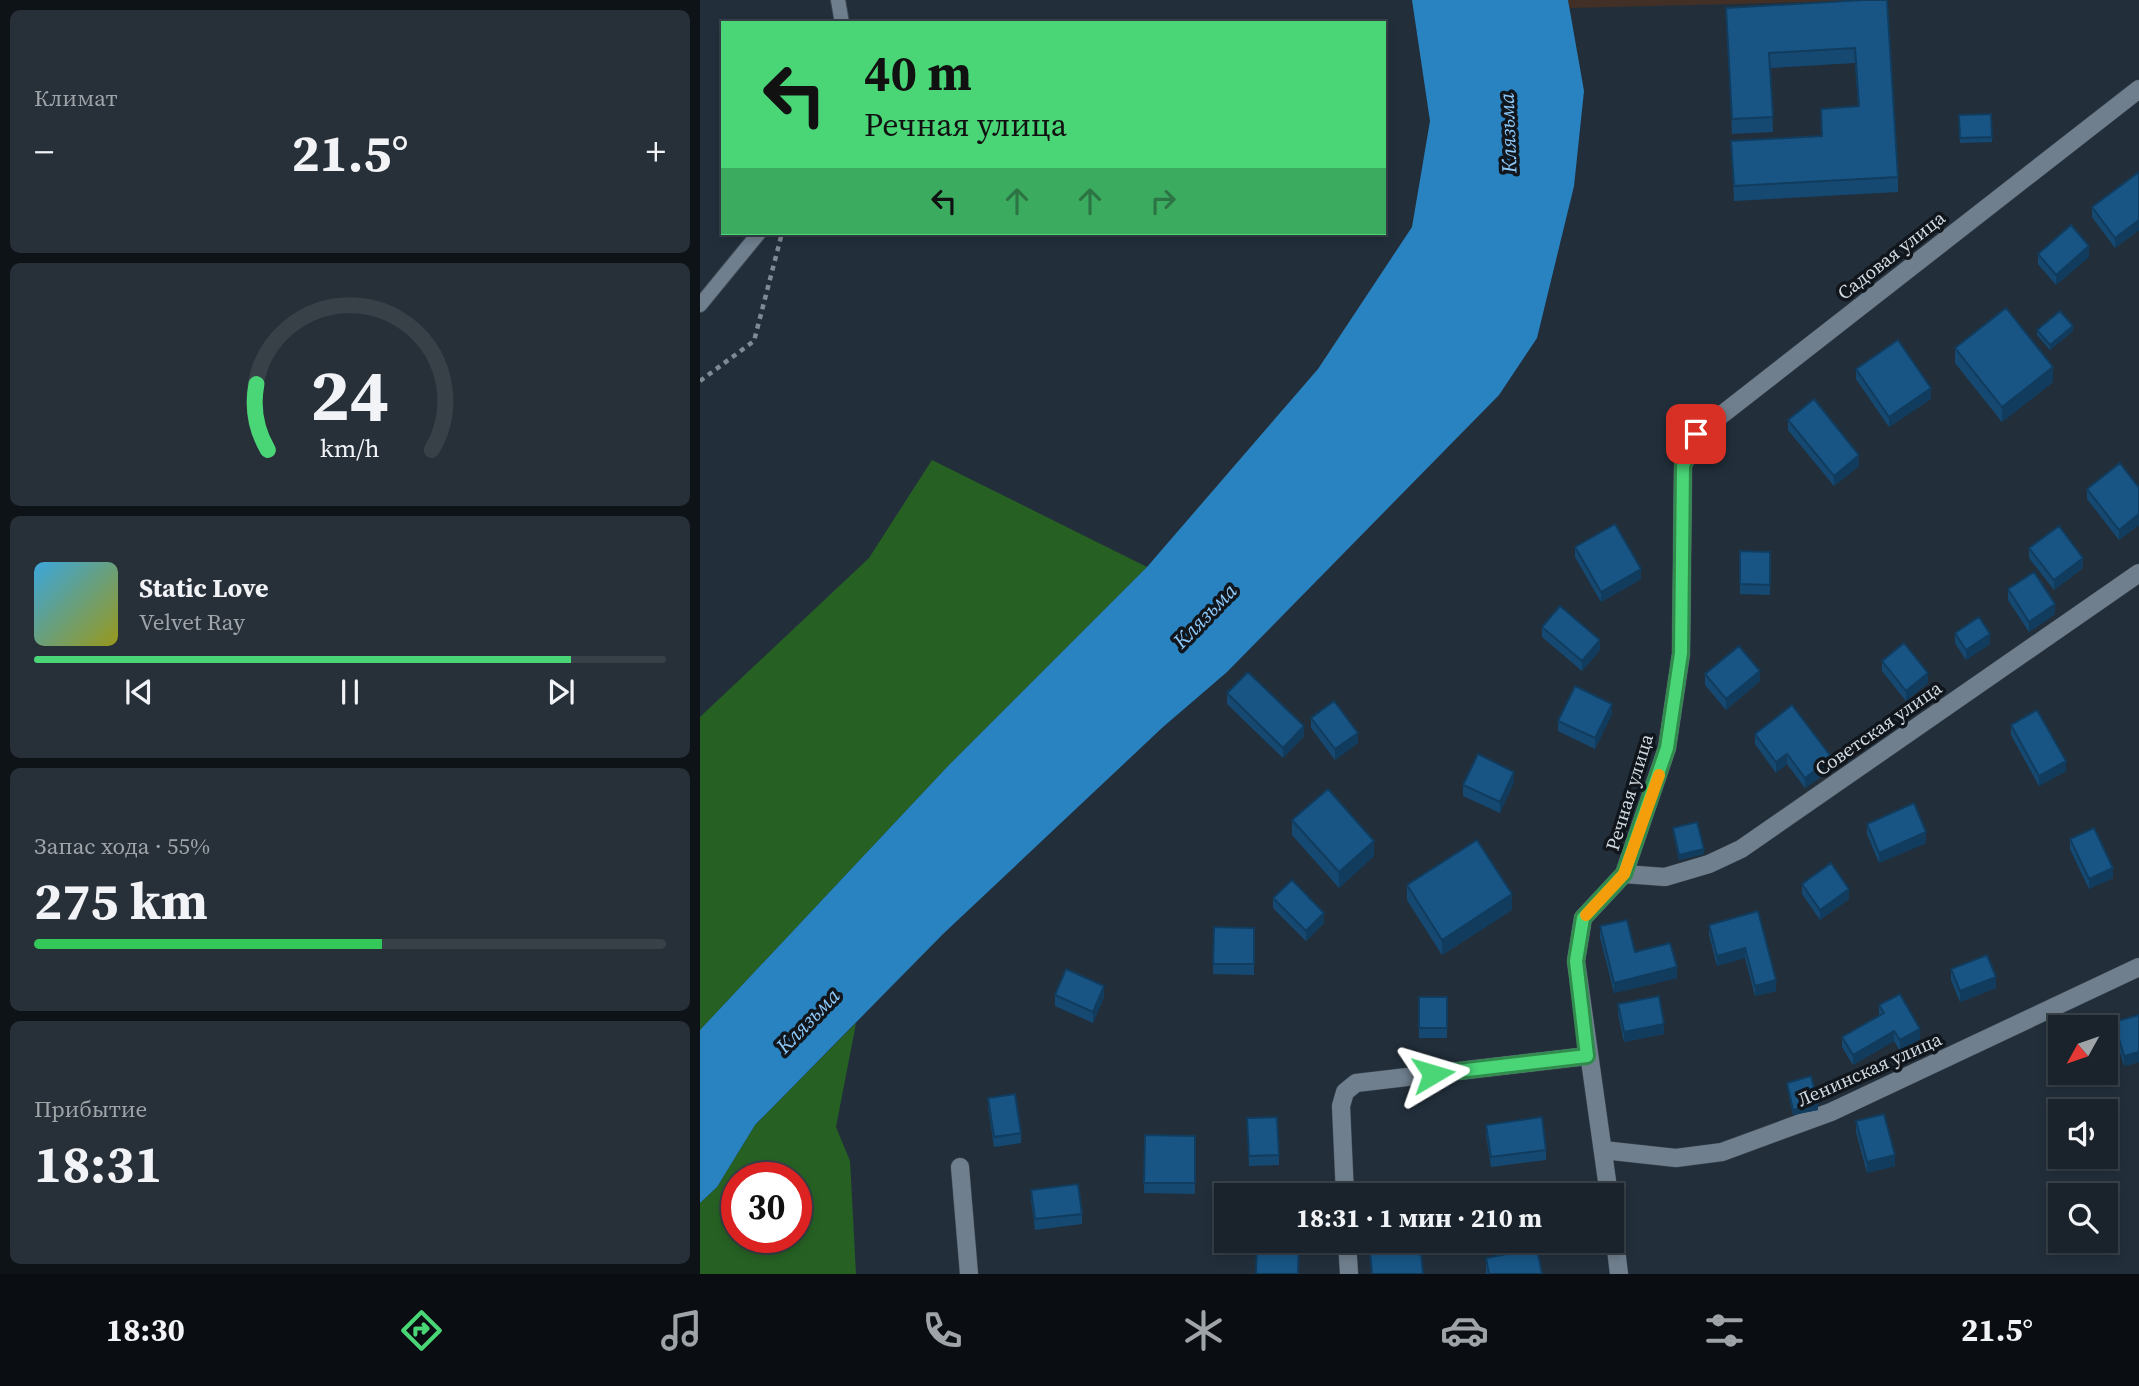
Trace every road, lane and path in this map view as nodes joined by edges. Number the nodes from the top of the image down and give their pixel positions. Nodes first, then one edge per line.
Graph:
1 (838, 0) edge
2 (842, 21) edge
3 (2139, 89) edge
4 (757, 235) edge
5 (781, 235) edge
6 (700, 305) edge
7 (700, 381) edge
8 (1683, 466) joint
9 (2139, 573) edge
10 (1624, 874) junction
11 (2139, 967) edge
12 (1587, 1056) junction
13 (1603, 1150) junction
14 (960, 1167) dead end
15 (1344, 1183) edge
16 (1607, 1183) edge
17 (1348, 1253) edge
18 (1616, 1253) edge
19 (969, 1274) edge
20 (1349, 1274) edge
21 (1619, 1274) edge

1 - 2 lane
3 - 8 street, Садовая улица
4 - 6 lane
5 - 7 path
8 - 10 street, Речная улица
9 - 10 street, Советская улица
10 - 12 street, Речная улица
11 - 13 street, Ленинская улица
12 - 13 street, Речная улица
12 - 15 street
13 - 16 street, Речная улица
14 - 19 street
17 - 20 street
18 - 21 street

